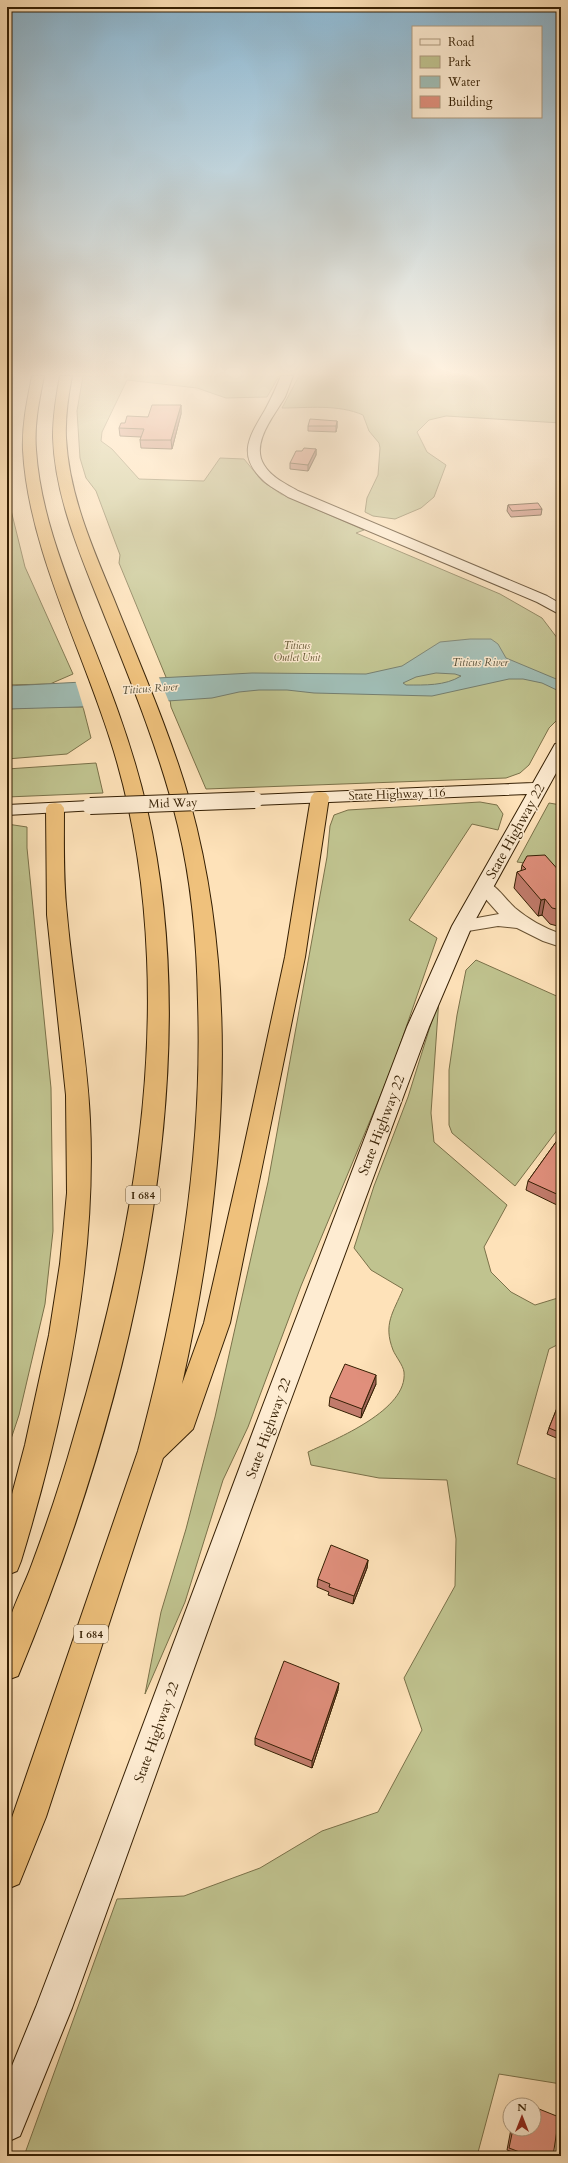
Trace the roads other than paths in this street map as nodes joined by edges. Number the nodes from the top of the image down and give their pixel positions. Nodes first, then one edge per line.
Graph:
1 (32, 477) edge
2 (65, 477) edge
3 (266, 477) edge
4 (542, 599) junction
5 (561, 605) edge
6 (561, 610) edge
7 (560, 751) edge
8 (539, 788) junction
9 (320, 797) junction
10 (255, 800) joint
11 (55, 808) junction
12 (7, 810) edge
13 (484, 887) junction
14 (519, 922) junction
15 (462, 926) junction
16 (561, 942) edge
17 (152, 1451) junction
18 (7, 1561) edge
19 (7, 1665) edge
20 (7, 1872) edge
21 (7, 2123) edge

1 - 19 highway, I 684
2 - 17 highway, I 684
3 - 4 main road
4 - 5 main road
4 - 6 main road
7 - 8 main road, State Highway 22
8 - 9 main road, State Highway 116
8 - 13 main road, State Highway 22
9 - 10 main road, State Highway 116
9 - 17 highway
10 - 11 main road, Mid Way, bridge
11 - 12 main road, Mid Way
11 - 18 highway
13 - 14 street
13 - 15 main road, State Highway 22
14 - 15 street
14 - 16 street
15 - 21 main road, State Highway 22
17 - 20 highway, I 684

